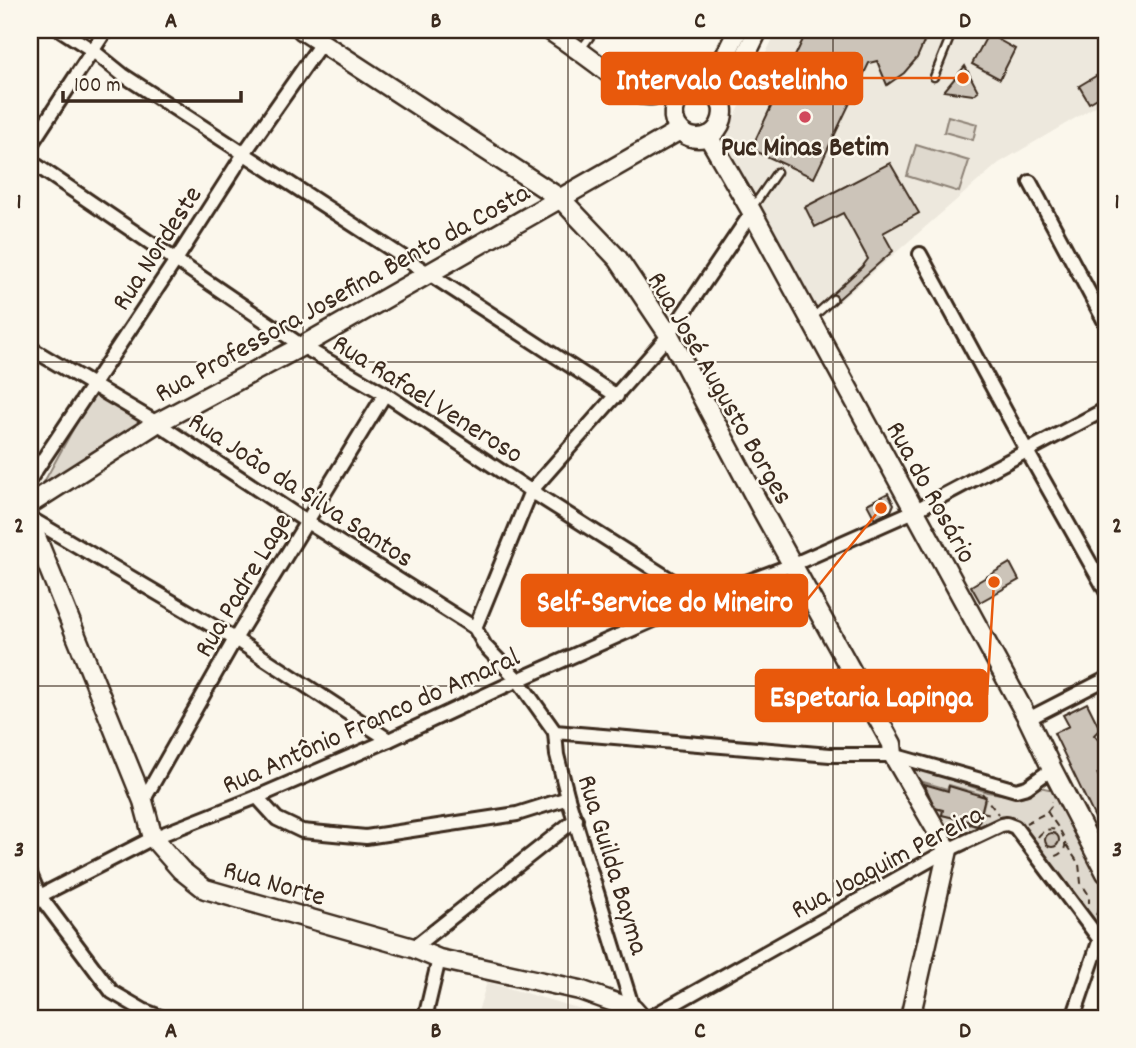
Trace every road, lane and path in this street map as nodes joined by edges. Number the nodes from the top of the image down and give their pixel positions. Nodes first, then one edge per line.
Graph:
1 (61, 30) edge
2 (106, 30) edge
3 (302, 30) edge
4 (549, 30) edge
5 (595, 30) edge
6 (738, 30) edge
7 (758, 30) edge
8 (953, 30) edge
9 (322, 42) junction
10 (92, 50) junction
11 (580, 51) junction
12 (934, 77) dead end
13 (689, 90) junction
14 (708, 90) junction
15 (722, 103) junction
16 (680, 130) junction
17 (708, 136) junction
18 (30, 146) edge
19 (244, 153) junction
20 (30, 161) edge
21 (777, 172) dead end
22 (1030, 182) dead end
23 (561, 199) junction
24 (751, 211) junction
25 (920, 254) dead end
26 (176, 260) junction
27 (429, 273) junction
28 (833, 299) dead end
29 (810, 319) junction
30 (1106, 324) edge
31 (670, 335) junction
32 (302, 346) junction
33 (30, 348) edge
34 (93, 386) junction
35 (385, 394) junction
36 (617, 396) junction
37 (1106, 409) edge
38 (157, 423) junction
39 (1027, 451) junction
40 (30, 479) edge
41 (531, 491) junction
42 (30, 503) edge
43 (914, 512) junction
44 (30, 520) edge
45 (306, 522) junction
46 (792, 565) junction
47 (1106, 592) edge
48 (701, 600) junction
49 (474, 628) junction
50 (235, 639) junction
51 (1106, 679) edge
52 (518, 680) junction
53 (1028, 719) junction
54 (555, 733) junction
55 (389, 740) junction
56 (893, 755) junction
57 (1045, 774) junction
58 (257, 797) junction
59 (568, 798) junction
60 (143, 802) junction
61 (1047, 811) junction
62 (982, 812) dead end
63 (999, 816) dead end
64 (576, 819) junction
65 (1015, 827) junction
66 (1059, 831) junction
67 (153, 838) junction
68 (1037, 841) dead end
69 (1066, 844) junction
70 (947, 850) junction
71 (1049, 857) dead end
72 (1106, 873) edge
73 (30, 874) edge
74 (1106, 895) edge
75 (34, 898) edge
76 (1103, 943) edge
77 (413, 948) junction
78 (439, 959) junction
79 (637, 1013) edge
80 (163, 1018) edge
81 (425, 1018) edge
82 (649, 1018) edge
83 (910, 1018) edge
84 (1073, 1018) edge

1 - 10 street
2 - 10 street
3 - 9 street, Rua José Augusto Borges
4 - 11 street
5 - 11 lane
6 - 14 street
7 - 15 street
8 - 12 lane
9 - 19 street, Rua Nordeste
9 - 23 street, Rua José Augusto Borges
10 - 18 street
10 - 19 street
11 - 13 street
13 - 14 street
13 - 16 street
14 - 15 street
15 - 17 street
16 - 17 street
16 - 23 street, Rua Professora Josefina Bento da Costa
17 - 24 street, Rua do Rosário
19 - 26 street, Rua Nordeste
19 - 27 street
20 - 26 street, Rua Rafael Veneroso
21 - 24 lane
22 - 30 street
23 - 27 street, Rua Professora Josefina Bento da Costa
23 - 31 street, Rua José Augusto Borges
24 - 29 street, Rua do Rosário
24 - 31 street
25 - 39 street
26 - 32 street, Rua Rafael Veneroso
26 - 34 street, Rua Nordeste
27 - 32 street, Rua Professora Josefina Bento da Costa
27 - 36 street
28 - 29 lane
29 - 43 street, Rua do Rosário
31 - 36 street
31 - 46 street, Rua José Augusto Borges
32 - 35 street, Rua Rafael Veneroso
32 - 38 street, Rua Professora Josefina Bento da Costa
33 - 34 street, Rua João da Silva Santos
34 - 38 street, Rua João da Silva Santos
34 - 40 street, Rua Nordeste
35 - 41 street, Rua Rafael Veneroso
35 - 45 street, Rua Padre Lage
36 - 41 street
37 - 39 street, Rua Antônio Franco do Amaral
38 - 42 street, Rua Professora Josefina Bento da Costa
38 - 45 street, Rua João da Silva Santos
39 - 43 street, Rua Antônio Franco do Amaral
39 - 47 street
41 - 48 street, Rua Rafael Veneroso
41 - 49 street
43 - 46 street, Rua Antônio Franco do Amaral
43 - 53 street, Rua do Rosário
44 - 50 street
44 - 60 street, Rua Norte
45 - 49 street, Rua João da Silva Santos
45 - 50 street, Rua Padre Lage
46 - 48 street, Rua Antônio Franco do Amaral
46 - 56 street, Rua José Augusto Borges
48 - 52 street, Rua Antônio Franco do Amaral
49 - 52 street
50 - 55 street
50 - 60 street, Rua Padre Lage
51 - 53 street
52 - 54 street
52 - 55 street, Rua Antônio Franco do Amaral
53 - 57 street, Rua do Rosário
54 - 56 street
54 - 59 street, Rua Guilda Bayma
55 - 58 street, Rua Antônio Franco do Amaral
56 - 57 street
56 - 70 street, Rua José Augusto Borges
57 - 61 path
57 - 72 street, Rua do Rosário
58 - 59 street
58 - 67 street, Rua Antônio Franco do Amaral
59 - 64 street, Rua Guilda Bayma
60 - 67 street, Rua Norte
61 - 65 path
61 - 66 path
62 - 63 path
64 - 77 street
64 - 79 street, Rua Guilda Bayma
65 - 70 street, Rua Joaquim Pereira
65 - 76 street, Rua Joaquim Pereira
66 - 68 path
66 - 69 path
67 - 75 street, Rua Antônio Franco do Amaral
67 - 77 street, Rua Norte
69 - 71 path
69 - 74 path
70 - 82 street, Rua Joaquim Pereira
70 - 83 street
73 - 75 street
75 - 80 street
76 - 84 street
77 - 78 street, Rua Norte
78 - 79 street, Rua Norte
78 - 81 street

